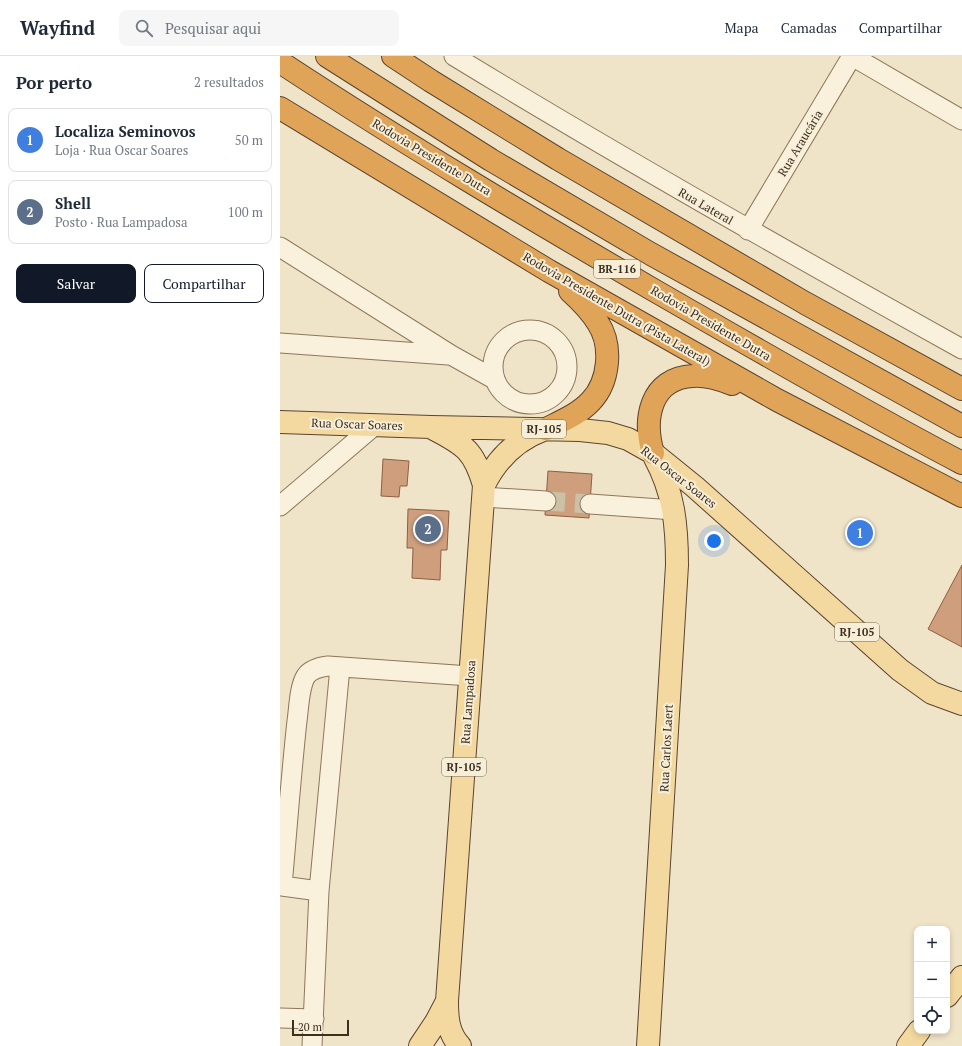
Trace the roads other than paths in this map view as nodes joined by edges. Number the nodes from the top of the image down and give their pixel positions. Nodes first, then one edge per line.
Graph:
1 (328, 56) edge
2 (392, 56) edge
3 (412, 56) edge
4 (454, 56) edge
5 (852, 56) edge
6 (280, 62) edge
7 (431, 81) junction
8 (280, 108) edge
9 (962, 120) edge
10 (748, 230) junction
11 (280, 247) edge
12 (549, 271) junction
13 (280, 343) edge
14 (962, 349) edge
15 (451, 355) junction
16 (494, 379) dead end
17 (962, 389) edge
18 (777, 400) junction
19 (280, 422) edge
20 (375, 425) junction
21 (962, 426) edge
22 (431, 427) junction
23 (546, 429) junction
24 (653, 453) junction
25 (962, 463) edge
26 (484, 491) junction
27 (962, 496) edge
28 (546, 502) tunnel mouth
29 (590, 504) tunnel mouth
30 (280, 506) edge
31 (674, 510) junction
32 (340, 667) junction
33 (470, 676) junction
34 (962, 704) edge
35 (281, 885) edge
36 (319, 891) junction
37 (962, 977) edge
38 (950, 992) edge
39 (447, 1001) junction
40 (280, 1018) edge
41 (314, 1019) junction
42 (918, 1034) edge
43 (312, 1046) edge
44 (420, 1046) edge
45 (460, 1046) edge
46 (648, 1046) edge
47 (908, 1046) edge

1 - 21 highway, BR-116
2 - 7 highway
3 - 7 highway
4 - 10 street, Rua Lateral
5 - 9 street
5 - 10 street, Rua Araucária
6 - 25 highway, Rodovia Presidente Dutra / BR-116
7 - 17 highway
8 - 12 highway, Rodovia Presidente Dutra (Pista Lateral) / BR-116
10 - 14 street, Rua Lateral
11 - 15 street
12 - 18 highway, Rodovia Presidente Dutra (Pista Lateral) / BR-116
12 - 23 highway
13 - 15 street
15 - 16 street
18 - 24 highway
18 - 27 highway, Rodovia Presidente Dutra (Pista Lateral) / BR-116
19 - 20 main road, Rua Oscar Soares / RJ-105
20 - 22 main road, Rua Oscar Soares / RJ-105
20 - 30 street
22 - 23 main road, Rua Oscar Soares / RJ-105
22 - 26 main road, Rua Lampadosa / RJ-105
23 - 24 main road, Rua Oscar Soares / RJ-105
23 - 26 main road
24 - 31 main road, Rua Carlos Laert
24 - 34 main road, Rua Oscar Soares / RJ-105
26 - 28 street
26 - 33 main road, Rua Lampadosa / RJ-105
29 - 31 street
31 - 46 main road, Rua Carlos Laert
32 - 33 street
32 - 35 street
32 - 36 street
33 - 39 main road, Rua Lampadosa / RJ-105
35 - 36 street
36 - 41 street
37 - 38 main road
39 - 44 main road
39 - 45 main road, Rua Lampadosa / RJ-105
40 - 41 street
41 - 43 street
42 - 47 main road

